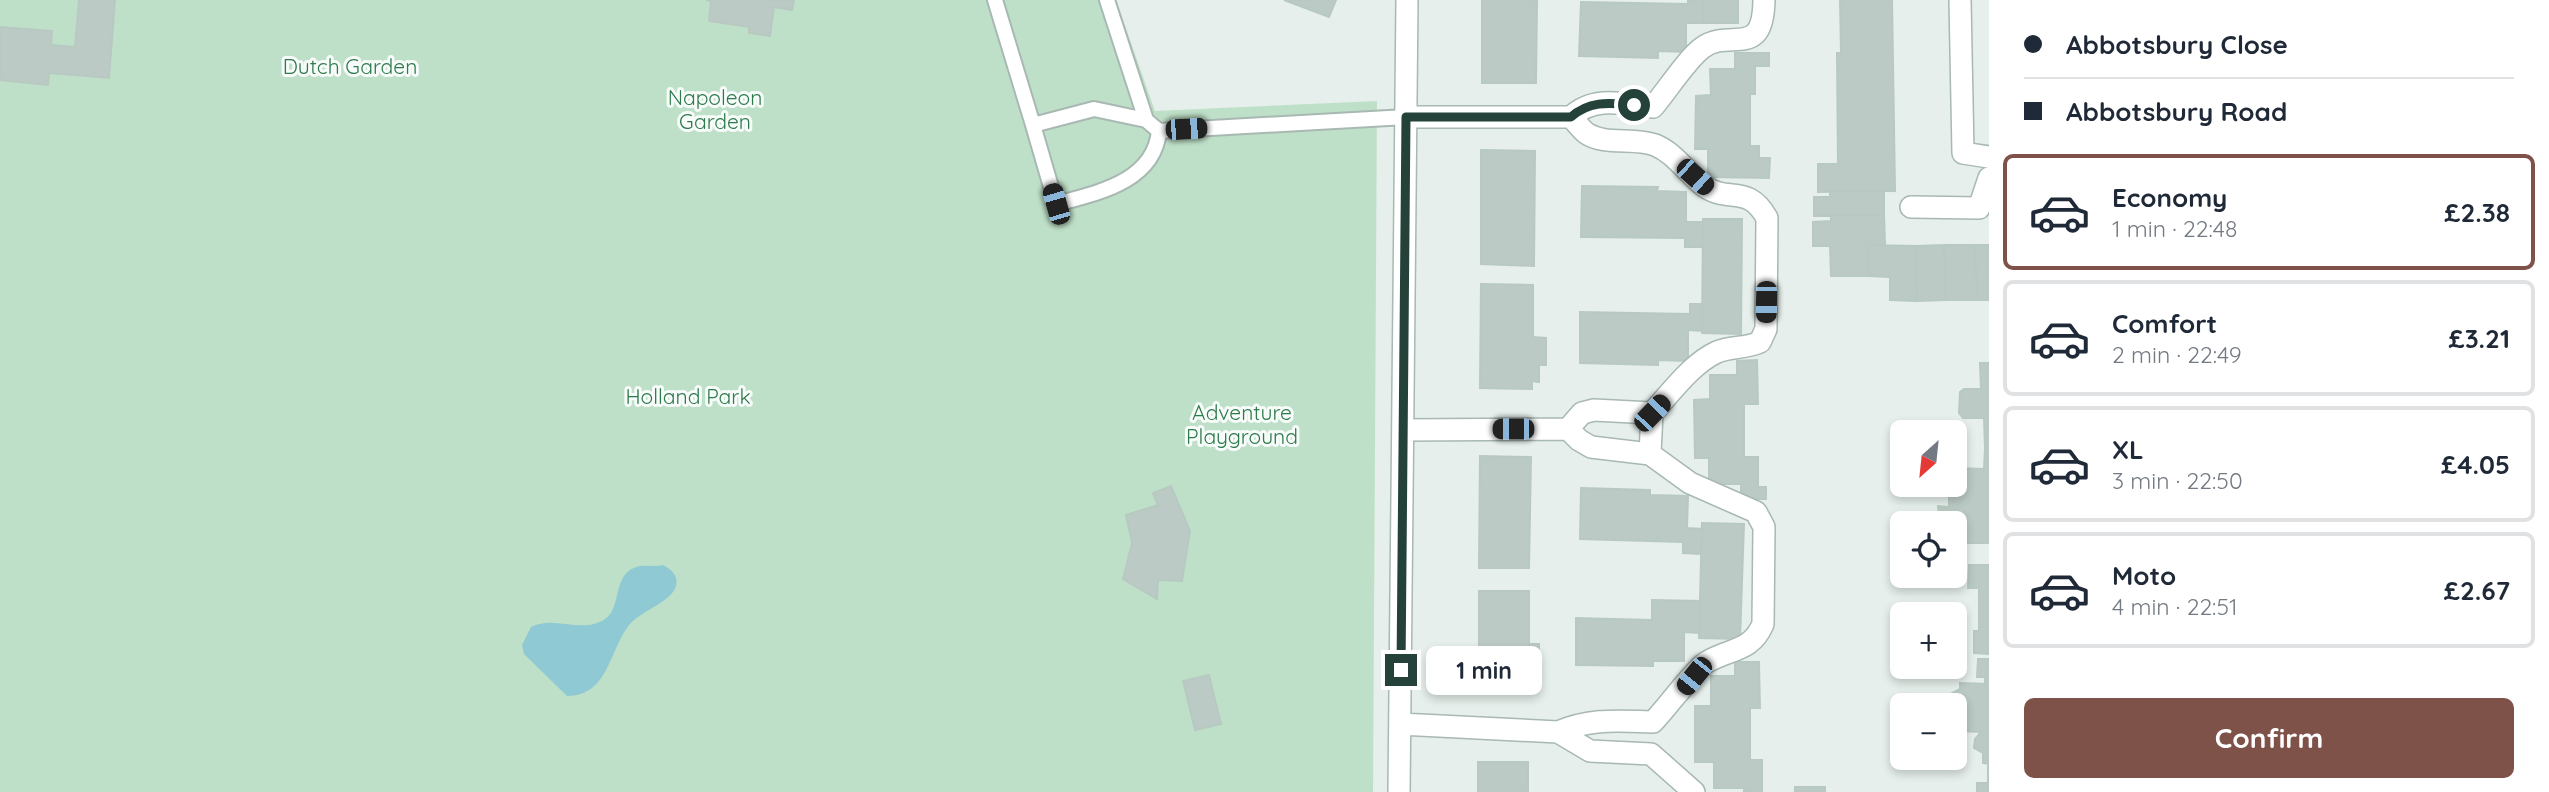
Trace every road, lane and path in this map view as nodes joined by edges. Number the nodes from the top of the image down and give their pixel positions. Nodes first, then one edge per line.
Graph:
1 (995, 0) edge
2 (1107, 0) edge
3 (1407, 0) edge
4 (1764, 0) edge
5 (1960, 0) edge
6 (1653, 107) junction
7 (1406, 117) junction
8 (1571, 117) junction
9 (1146, 120) junction
10 (1033, 125) junction
11 (1159, 131) junction
12 (1651, 143) junction
13 (1989, 157) edge
14 (1989, 178) edge
15 (1912, 207) dead end
16 (1652, 413) junction
17 (1569, 429) junction
18 (1403, 430) junction
19 (1650, 454) junction
20 (1653, 722) junction
21 (1400, 724) junction
22 (1558, 732) junction
23 (1651, 754) junction
24 (1399, 792) edge
25 (1694, 792) edge

1 - 10 lane
2 - 9 lane
3 - 7 street
4 - 6 street
5 - 13 street
6 - 8 street
6 - 12 street
7 - 8 street
7 - 11 lane
7 - 18 street
8 - 12 street
9 - 10 lane
9 - 11 lane
10 - 11 lane
12 - 16 street
14 - 15 street
16 - 17 street
16 - 19 street
17 - 18 street
17 - 19 street
18 - 21 street
19 - 20 street
20 - 22 street
20 - 23 street
21 - 22 street
21 - 24 street
22 - 23 street
23 - 25 street

